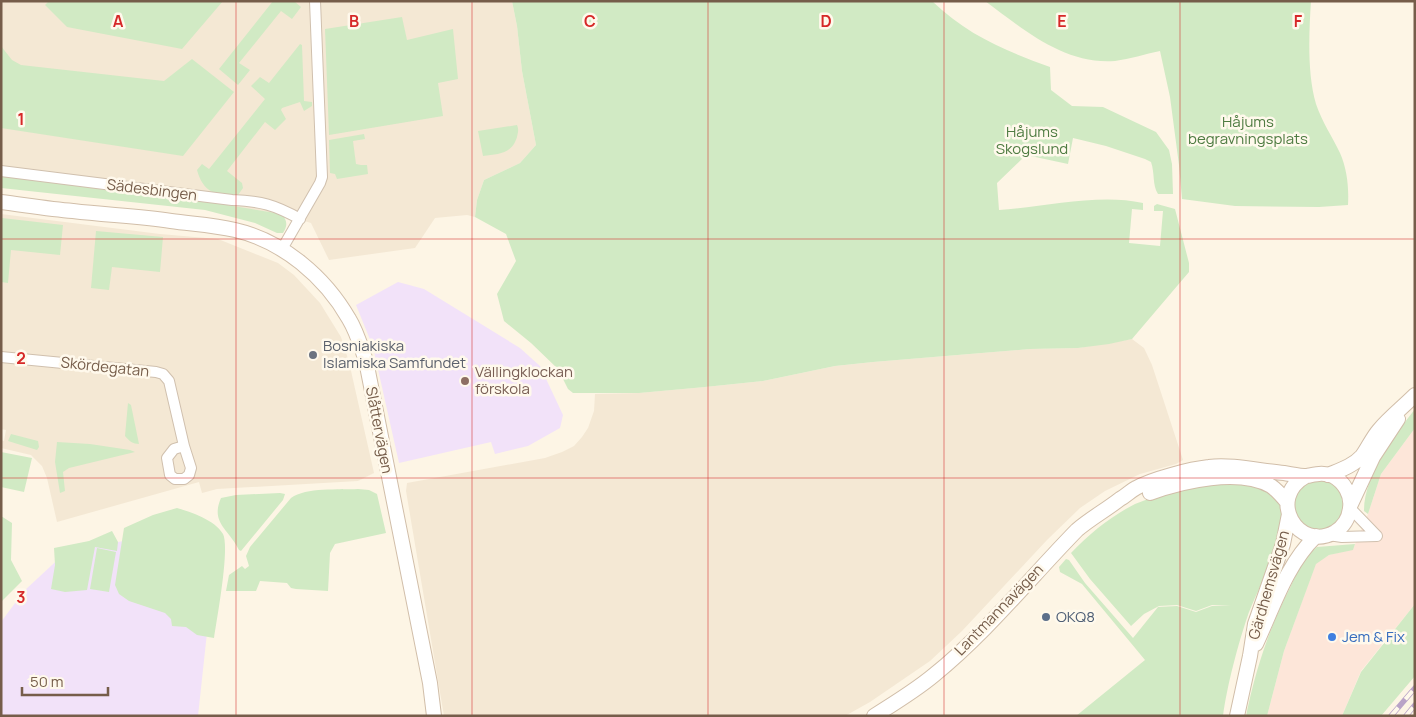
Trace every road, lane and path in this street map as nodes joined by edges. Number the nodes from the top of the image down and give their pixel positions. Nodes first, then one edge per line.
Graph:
1 (315, 1) edge
2 (1, 171) edge
3 (1, 202) edge
4 (300, 219) junction
5 (282, 249) junction
6 (1, 357) edge
7 (1410, 399) edge
8 (184, 446) dead end
9 (1328, 474) junction
10 (1306, 476) junction
11 (1120, 500) junction
12 (1350, 506) junction
13 (1288, 508) junction
14 (1323, 536) junction
15 (1250, 656) junction
16 (434, 716) edge
17 (874, 716) edge
18 (1238, 716) edge

1 - 4 street
2 - 4 street, Sädesbingen
3 - 5 street, Slåttervägen
4 - 5 street
5 - 16 street, Slåttervägen
6 - 8 street, Skördegatan
7 - 9 street
7 - 12 street
9 - 10 street
9 - 12 street
10 - 11 street, Lantmannavägen
10 - 13 street
11 - 13 street, Lantmannavägen
11 - 17 street, Lantmannavägen
12 - 14 street
12 - 14 street
13 - 14 street
13 - 15 street, Gärdhemsvägen
14 - 15 street, Gärdhemsvägen
15 - 18 street, Gärdhemsvägen

